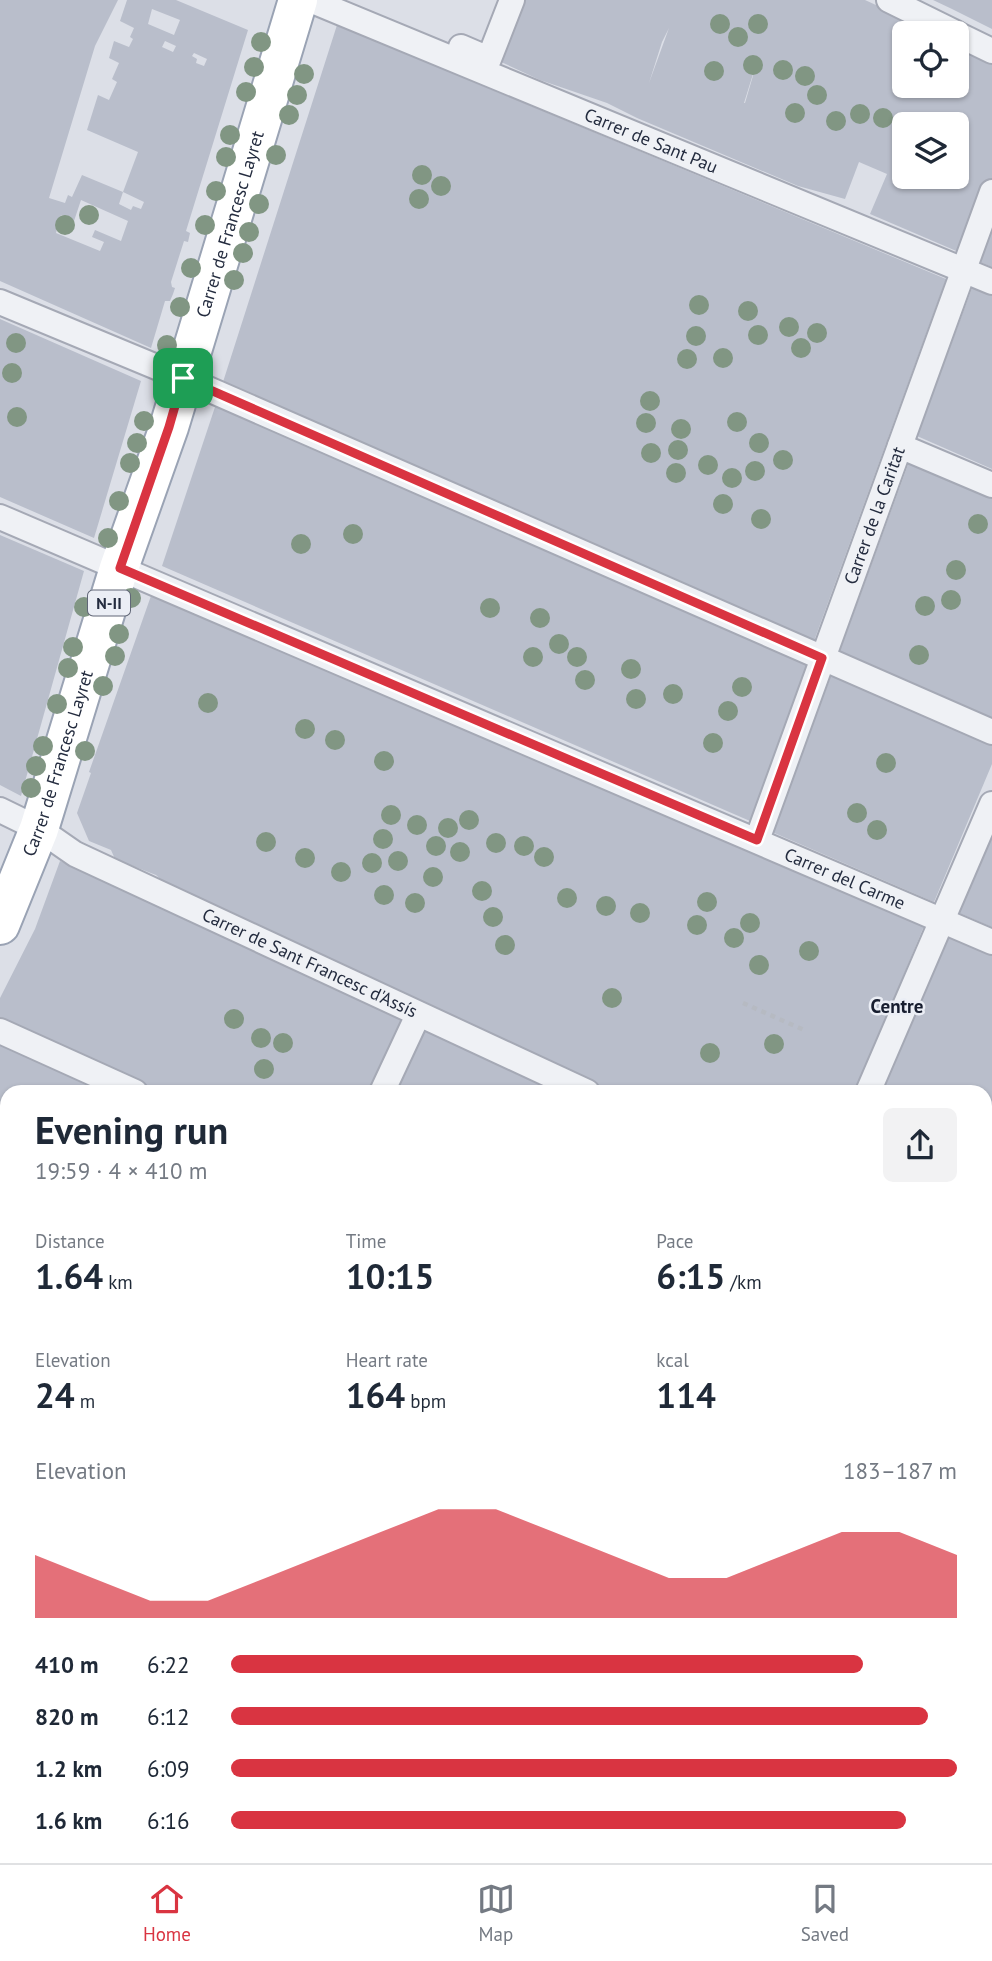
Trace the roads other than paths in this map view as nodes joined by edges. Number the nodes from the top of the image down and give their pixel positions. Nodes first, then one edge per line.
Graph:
1 (298, 0) edge
2 (310, 0) edge
3 (346, 0) edge
4 (512, 0) edge
5 (888, 0) edge
6 (932, 21) edge
7 (969, 39) edge
8 (992, 51) edge
9 (992, 192) edge
10 (963, 270) junction
11 (992, 282) edge
12 (0, 302) edge
13 (183, 378) junction
14 (900, 446) junction
15 (992, 485) edge
16 (0, 517) edge
17 (120, 568) junction
18 (822, 658) junction
19 (992, 732) edge
20 (992, 804) edge
21 (0, 810) edge
22 (39, 829) junction
23 (757, 840) junction
24 (942, 921) junction
25 (0, 925) edge
26 (992, 942) edge
27 (418, 1015) junction
28 (0, 1031) edge
29 (120, 1085) edge
30 (385, 1085) edge
31 (572, 1085) edge
32 (871, 1085) edge

1 - 13 main road, Carrer de Francesc Layret / N-II
2 - 10 street, Carrer de Sant Pau
3 - 4 street
5 - 6 street
7 - 8 street
9 - 10 street, Carrer de la Caritat
10 - 11 street, Carrer de Sant Pau
10 - 14 street, Carrer de la Caritat
12 - 13 street
13 - 17 main road, Carrer de Francesc Layret / N-II
13 - 18 street
14 - 15 street
14 - 18 street, Carrer de la Caritat
16 - 17 street, Carrer del Carme
17 - 22 main road, Carrer de Francesc Layret / N-II
17 - 23 street, Carrer del Carme
18 - 19 street
18 - 23 street, Carrer de la Caritat
20 - 24 street
21 - 22 street, Carrer de Sant Francesc d'Assís
22 - 25 main road, Carrer de Francesc Layret / N-II
22 - 27 street, Carrer de Sant Francesc d'Assís
23 - 24 street, Carrer del Carme
24 - 26 street, Carrer del Carme
24 - 32 street
27 - 30 street
27 - 31 street, Carrer de Sant Francesc d'Assís
28 - 29 street

